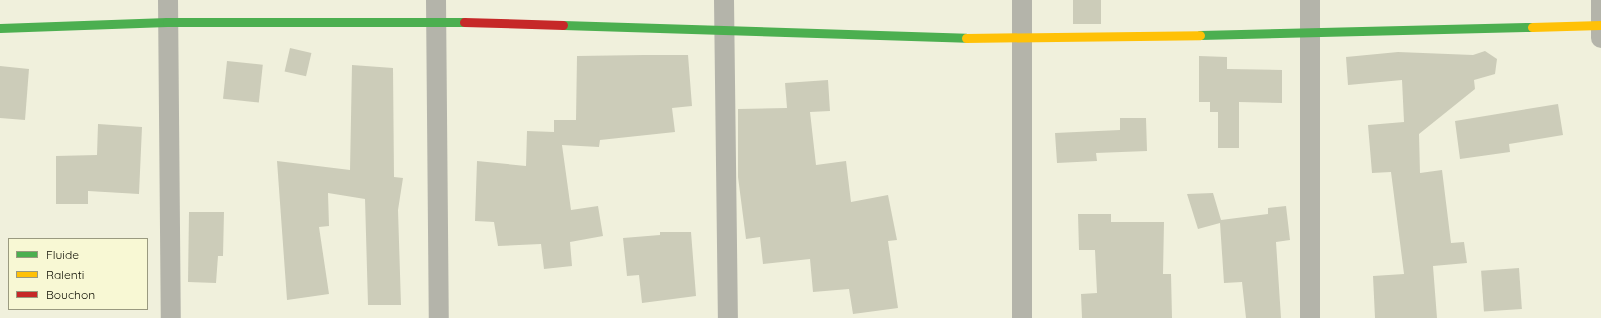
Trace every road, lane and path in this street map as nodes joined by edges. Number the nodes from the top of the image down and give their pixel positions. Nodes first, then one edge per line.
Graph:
1 (168, 0) edge
2 (436, 0) edge
3 (724, 0) edge
4 (1022, 0) edge
5 (1310, 0) edge
6 (1600, 0) edge
7 (436, 21) junction
8 (168, 22) junction
9 (1601, 25) edge
10 (0, 28) edge
11 (725, 29) junction
12 (1310, 32) junction
13 (1601, 38) edge
14 (1022, 40) junction
15 (171, 318) edge
16 (439, 318) edge
17 (728, 318) edge
18 (1022, 318) edge
19 (1310, 318) edge

1 - 8 street
2 - 7 street
3 - 11 street
4 - 14 street
5 - 12 street
6 - 9 street
7 - 8 street
7 - 11 street
7 - 16 street
8 - 10 street
8 - 15 street
9 - 12 street
9 - 13 street
11 - 14 street
11 - 17 street
12 - 14 street
12 - 19 street
14 - 18 street

